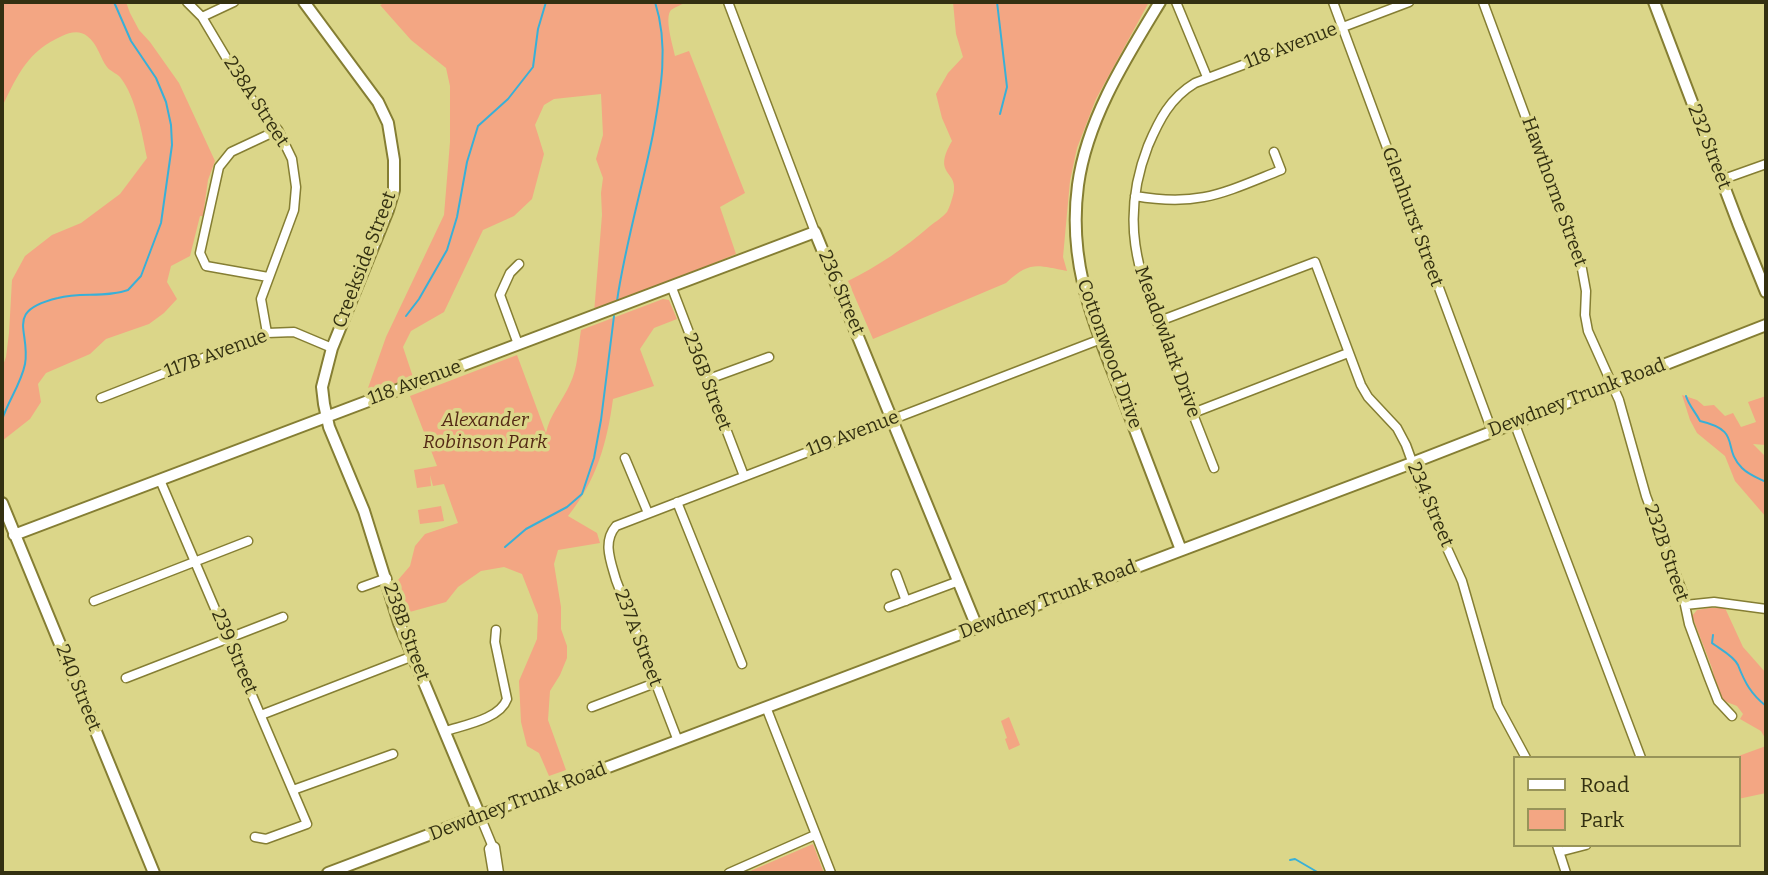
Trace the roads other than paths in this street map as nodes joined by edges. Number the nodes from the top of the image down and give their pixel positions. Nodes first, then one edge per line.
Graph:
1 (187, 2) edge
2 (234, 2) edge
3 (304, 2) edge
4 (728, 2) edge
5 (1160, 2) edge
6 (1176, 2) edge
7 (1333, 2) edge
8 (1409, 2) edge
9 (1483, 2) edge
10 (1654, 2) edge
11 (202, 17) junction
12 (1342, 27) junction
13 (1207, 77) junction
14 (1176, 97) joint
15 (278, 131) junction
16 (1274, 152) dead end
17 (1766, 164) edge
18 (1721, 180) junction
19 (1135, 196) junction
20 (815, 232) junction
21 (519, 264) dead end
22 (268, 277) junction
23 (672, 288) junction
24 (1766, 292) edge
25 (1157, 322) junction
26 (1766, 325) edge
27 (267, 332) junction
28 (1101, 339) junction
29 (518, 344) junction
30 (332, 348) junction
31 (1348, 353) junction
32 (769, 357) dead end
33 (706, 380) junction
34 (1612, 384) junction
35 (101, 398) dead end
36 (1193, 413) junction
37 (326, 417) junction
38 (893, 419) junction
39 (1514, 422) junction
40 (1492, 431) junction
41 (625, 458) dead end
42 (1412, 463) junction
43 (1214, 468) dead end
44 (744, 476) junction
45 (160, 481) junction
46 (677, 502) junction
47 (2, 503) edge
48 (648, 513) junction
49 (609, 533) joint
50 (15, 535) junction
51 (248, 541) dead end
52 (1181, 550) junction
53 (195, 562) junction
54 (896, 574) dead end
55 (387, 578) junction
56 (959, 581) junction
57 (362, 587) dead end
58 (94, 601) dead end
59 (906, 601) junction
60 (1685, 605) junction
61 (890, 607) dead end
62 (1766, 610) edge
63 (283, 617) dead end
64 (977, 627) junction
65 (496, 630) dead end
66 (229, 638) junction
67 (413, 656) junction
68 (743, 664) dead end
69 (126, 678) dead end
70 (655, 683) junction
71 (592, 707) dead end
72 (766, 707) junction
73 (261, 715) junction
74 (1731, 716) dead end
75 (446, 731) junction
76 (678, 741) junction
77 (393, 754) dead end
78 (1525, 756) edge
79 (1639, 756) edge
80 (293, 790) junction
81 (480, 816) junction
82 (815, 835) junction
83 (255, 837) dead end
84 (492, 845) junction
85 (1558, 849) edge
86 (154, 873) edge
87 (328, 873) edge
88 (493, 873) edge
89 (499, 873) edge
90 (729, 873) edge
91 (831, 873) edge
92 (1566, 873) edge

1 - 11 street, 238A Street
2 - 11 street
3 - 30 street, Creekside Street
4 - 20 street, 236 Street
5 - 28 street, Cottonwood Drive
6 - 13 street
7 - 12 street, Glenhurst Street
8 - 12 street, 118 Avenue
9 - 34 street, Hawthorne Street
10 - 18 street, 232 Street
11 - 15 street, 238A Street
12 - 13 street, 118 Avenue
12 - 40 street, Glenhurst Street
13 - 14 street, 118 Avenue
14 - 19 street, Meadowlark Drive
15 - 22 street, 238A Street
15 - 22 street
16 - 19 street
17 - 18 street
18 - 24 street, 232 Street
19 - 25 street, Meadowlark Drive
20 - 23 street, 118 Avenue
20 - 38 street, 236 Street
21 - 29 street
22 - 27 street, 238A Street
23 - 29 street, 118 Avenue
23 - 33 street, 236B Street
25 - 31 street, 234 Street
25 - 36 street, Meadowlark Drive
26 - 34 street, Dewdney Trunk Road
27 - 30 street, 117B Avenue
27 - 35 street, 117B Avenue
28 - 38 street, 119 Avenue
28 - 52 street, Cottonwood Drive
29 - 37 street, 118 Avenue
30 - 37 street, Creekside Street
31 - 36 street
31 - 42 street, 234 Street
32 - 33 street
33 - 44 street, 236B Street
34 - 39 street, Dewdney Trunk Road
34 - 60 street, 232B Street
36 - 43 street, Meadowlark Drive
37 - 45 street, 118 Avenue
37 - 55 street, 238B Street
38 - 44 street, 119 Avenue
38 - 56 street, 236 Street
39 - 40 street, Dewdney Trunk Road
39 - 79 street
40 - 42 street, Dewdney Trunk Road
41 - 48 street
42 - 52 street, Dewdney Trunk Road
42 - 78 street, 234 Street
44 - 46 street, 119 Avenue
45 - 50 street, 118 Avenue
45 - 53 street, 239 Street
46 - 48 street, 119 Avenue
46 - 68 street
47 - 50 street, 240 Street
48 - 49 street, 119 Avenue
49 - 70 street, 237A Street
50 - 86 street, 240 Street
51 - 53 street
52 - 64 street, Dewdney Trunk Road
53 - 58 street
53 - 66 street, 239 Street
54 - 59 street
55 - 57 street
55 - 67 street, 238B Street
56 - 59 street
56 - 64 street, 236 Street
59 - 61 street
60 - 62 street
60 - 74 street, 232B Street
63 - 66 street
64 - 72 street, Dewdney Trunk Road
65 - 75 street
66 - 69 street
66 - 73 street, 239 Street
67 - 73 street
67 - 75 street, 238B Street
70 - 71 street
70 - 76 street, 237A Street
72 - 76 street, Dewdney Trunk Road
72 - 82 street
73 - 80 street, 239 Street
75 - 81 street, 238B Street
76 - 81 street, Dewdney Trunk Road
77 - 80 street
80 - 83 street, 239 Street
81 - 84 street, 238B Street
81 - 87 street, Dewdney Trunk Road
82 - 90 street
82 - 91 street
84 - 88 street, 238B Street
84 - 89 street, 238B Street
85 - 92 street

